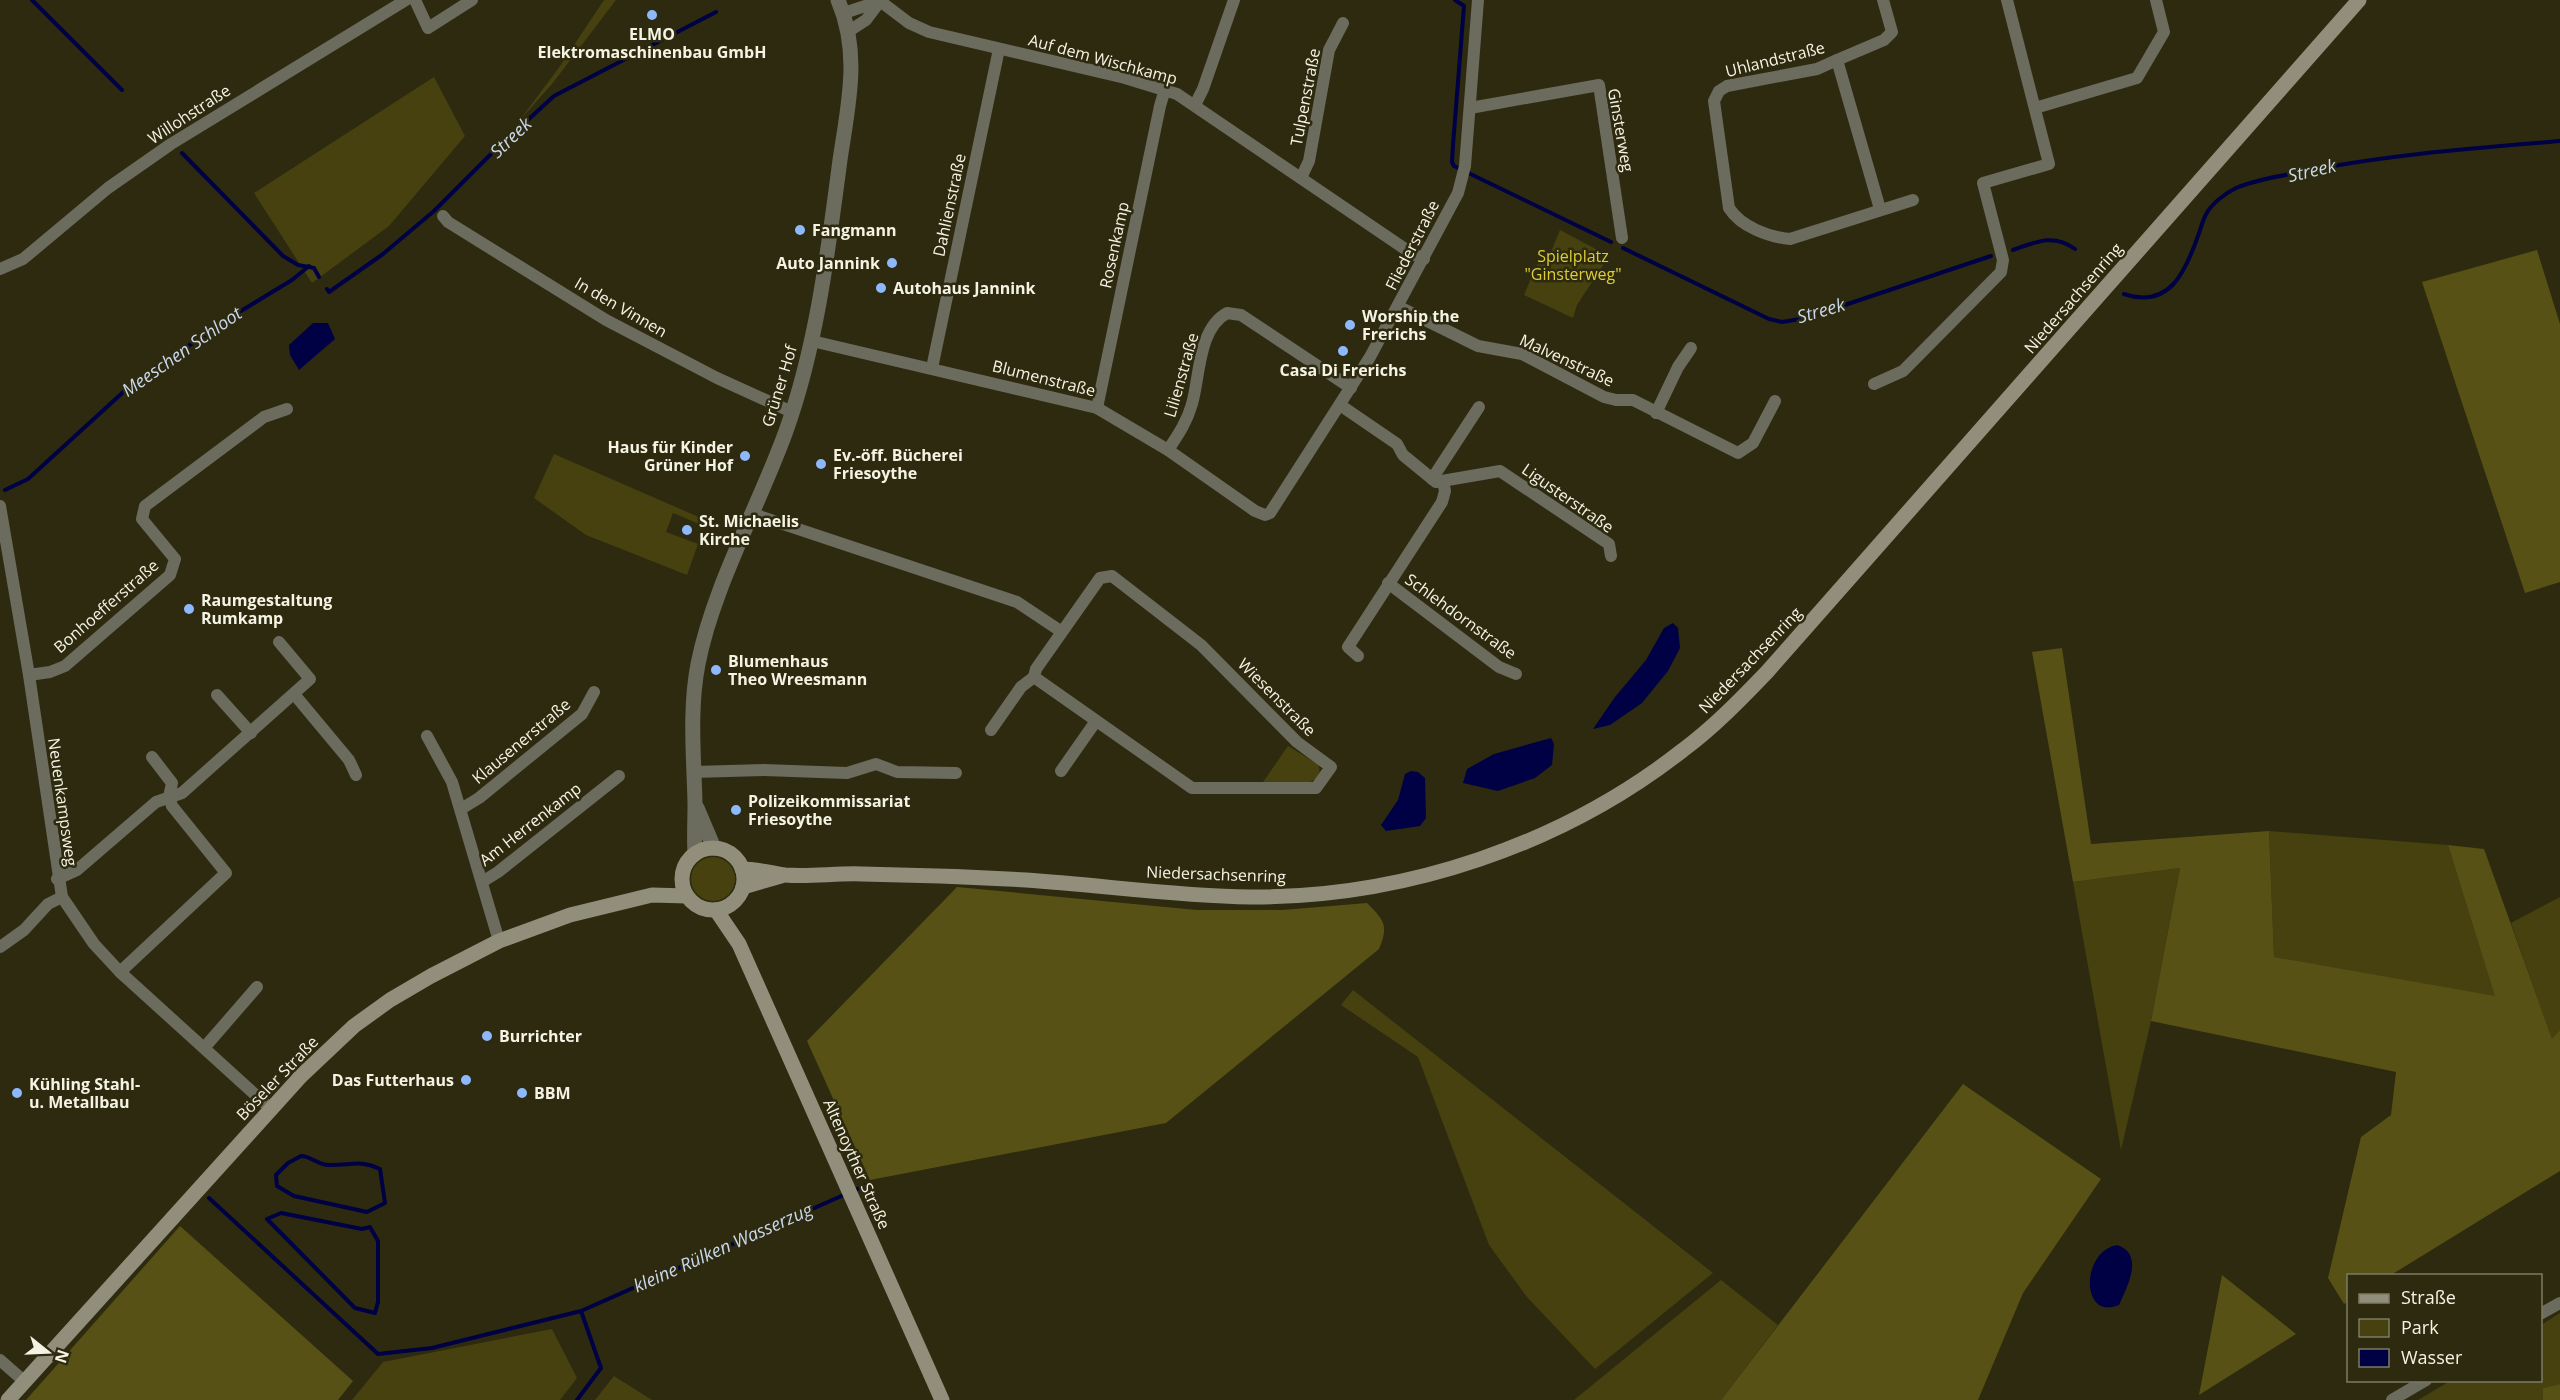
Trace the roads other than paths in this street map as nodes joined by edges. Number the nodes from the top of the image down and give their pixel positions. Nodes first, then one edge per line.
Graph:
1 (406, 0) edge
2 (415, 0) edge
3 (472, 0) edge
4 (881, 0) edge
5 (1234, 0) edge
6 (1478, 0) edge
7 (1883, 0) edge
8 (2007, 0) edge
9 (2156, 0) edge
10 (2359, 0) edge
11 (841, 7) edge
12 (1343, 23) dead end
13 (849, 31) junction
14 (999, 49) junction
15 (1837, 60) junction
16 (1165, 89) junction
17 (1195, 105) junction
18 (1470, 108) junction
19 (2035, 108) junction
20 (1301, 178) junction
21 (1914, 201) dead end
22 (1880, 209) junction
23 (443, 216) dead end
24 (1622, 238) dead end
25 (1424, 259) junction
26 (0, 269) edge
27 (1399, 306) junction
28 (812, 341) junction
29 (1691, 348) dead end
30 (932, 368) junction
31 (1874, 384) dead end
32 (1351, 388) junction
33 (1776, 401) dead end
34 (1340, 405) junction
35 (1479, 407) dead end
36 (1097, 408) junction
37 (287, 409) dead end
38 (792, 412) junction
39 (1656, 413) junction
40 (1168, 450) junction
41 (1437, 480) junction
42 (0, 506) edge
43 (1274, 508) joint
44 (753, 514) junction
45 (2, 532) edge
46 (1611, 556) dead end
47 (1388, 583) junction
48 (1062, 632) junction
49 (279, 642) dead end
50 (1358, 656) dead end
51 (1516, 674) dead end
52 (29, 675) junction
53 (1034, 677) junction
54 (594, 692) dead end
55 (294, 694) junction
56 (217, 695) dead end
57 (1096, 721) junction
58 (991, 730) dead end
59 (251, 733) junction
60 (427, 736) dead end
61 (152, 757) dead end
62 (1061, 771) dead end
63 (693, 772) junction
64 (956, 773) dead end
65 (356, 775) dead end
66 (619, 776) dead end
67 (169, 797) junction
68 (695, 803) junction
69 (461, 809) junction
70 (714, 848) junction
71 (695, 854) junction
72 (742, 868) junction
73 (786, 875) junction
74 (682, 877) junction
75 (57, 879) junction
76 (482, 882) junction
77 (743, 887) junction
78 (652, 895) junction
79 (687, 896) junction
80 (62, 897) junction
81 (733, 903) junction
82 (716, 910) junction
83 (499, 941) junction
84 (739, 944) junction
85 (0, 947) edge
86 (120, 972) junction
87 (257, 987) dead end
88 (204, 1048) junction
89 (271, 1109) junction
90 (2560, 1303) edge
91 (2542, 1313) edge
92 (0, 1360) edge
93 (24, 1381) junction
94 (2423, 1382) edge
95 (8, 1400) edge
96 (942, 1400) edge
97 (2392, 1400) edge

1 - 26 street, Willohstraße
2 - 3 street
4 - 11 street
4 - 13 street
4 - 14 street, Auf dem Wischkamp
5 - 17 street
6 - 18 street, Fliederstraße
7 - 15 street, Uhlandstraße
8 - 19 street
9 - 19 street
10 - 73 main road, Niedersachsenring
11 - 13 street, Grüner Hof
12 - 20 street, Tulpenstraße
13 - 28 street, Grüner Hof
14 - 16 street, Auf dem Wischkamp
14 - 30 street, Dahlienstraße
15 - 22 street, Uhlandstraße
15 - 22 street, Uhlandstraße
16 - 17 street, Auf dem Wischkamp
16 - 36 street, Rosenkamp
17 - 20 street, Auf dem Wischkamp
18 - 24 street, Ginsterweg
18 - 25 street, Fliederstraße
19 - 31 street
20 - 25 street, Auf dem Wischkamp
21 - 22 street, Uhlandstraße
23 - 38 street, In den Vinnen
25 - 27 street, Fliederstraße
27 - 32 street, Fliederstraße
27 - 39 street, Malvenstraße
28 - 30 street, Blumenstraße
28 - 38 street, Grüner Hof
29 - 39 street
30 - 36 street, Blumenstraße
32 - 34 street, Fliederstraße
32 - 40 street, Lilienstraße
33 - 39 street, Malvenstraße
34 - 41 street
34 - 43 street, Fliederstraße
35 - 41 street
36 - 40 street, Blumenstraße
37 - 52 street, Bonhoefferstraße
38 - 44 street, Grüner Hof
40 - 43 street, Blumenstraße
41 - 46 street, Ligusterstraße
41 - 47 street, Schlehdornstraße
42 - 45 street, Neuenkampsweg
44 - 48 street
44 - 63 street, Grüner Hof
45 - 52 street, Neuenkampsweg
47 - 50 street, Schlehdornstraße
47 - 51 street, Schlehdornstraße
48 - 53 street, Wiesenstraße
48 - 57 street, Wiesenstraße
49 - 55 street
52 - 75 street, Neuenkampsweg
53 - 57 street, Wiesenstraße
53 - 58 street, Wiesenstraße
54 - 69 street, Klausenerstraße
55 - 59 street
55 - 65 street
56 - 59 street
57 - 62 street
59 - 67 street
60 - 69 street
61 - 67 street
63 - 64 street
63 - 68 street, Grüner Hof
66 - 76 street, Am Herrenkamp
67 - 75 street
67 - 86 street
68 - 70 street, Grüner Hof
68 - 71 street, Grüner Hof
69 - 76 street
70 - 71 main road
70 - 72 main road
71 - 74 main road
72 - 73 main road, Niedersachsenring
72 - 77 main road
73 - 77 main road, Niedersachsenring
74 - 78 main road, Böseler Straße
74 - 79 main road
75 - 80 street, Neuenkampsweg
76 - 83 street, Am Herrenkamp
77 - 81 main road
78 - 79 main road, Böseler Straße
78 - 83 main road, Böseler Straße
79 - 82 main road
80 - 85 street
80 - 86 street, Neuenkampsweg
81 - 82 main road
81 - 84 main road, Altenoyther Straße
82 - 84 main road, Altenoyther Straße
83 - 89 main road, Böseler Straße
84 - 96 main road, Altenoyther Straße
86 - 88 street, Neuenkampsweg
87 - 88 street
88 - 89 street, Neuenkampsweg
89 - 93 main road, Böseler Straße
90 - 91 street
92 - 93 street
93 - 95 main road, Böseler Straße
94 - 97 street

